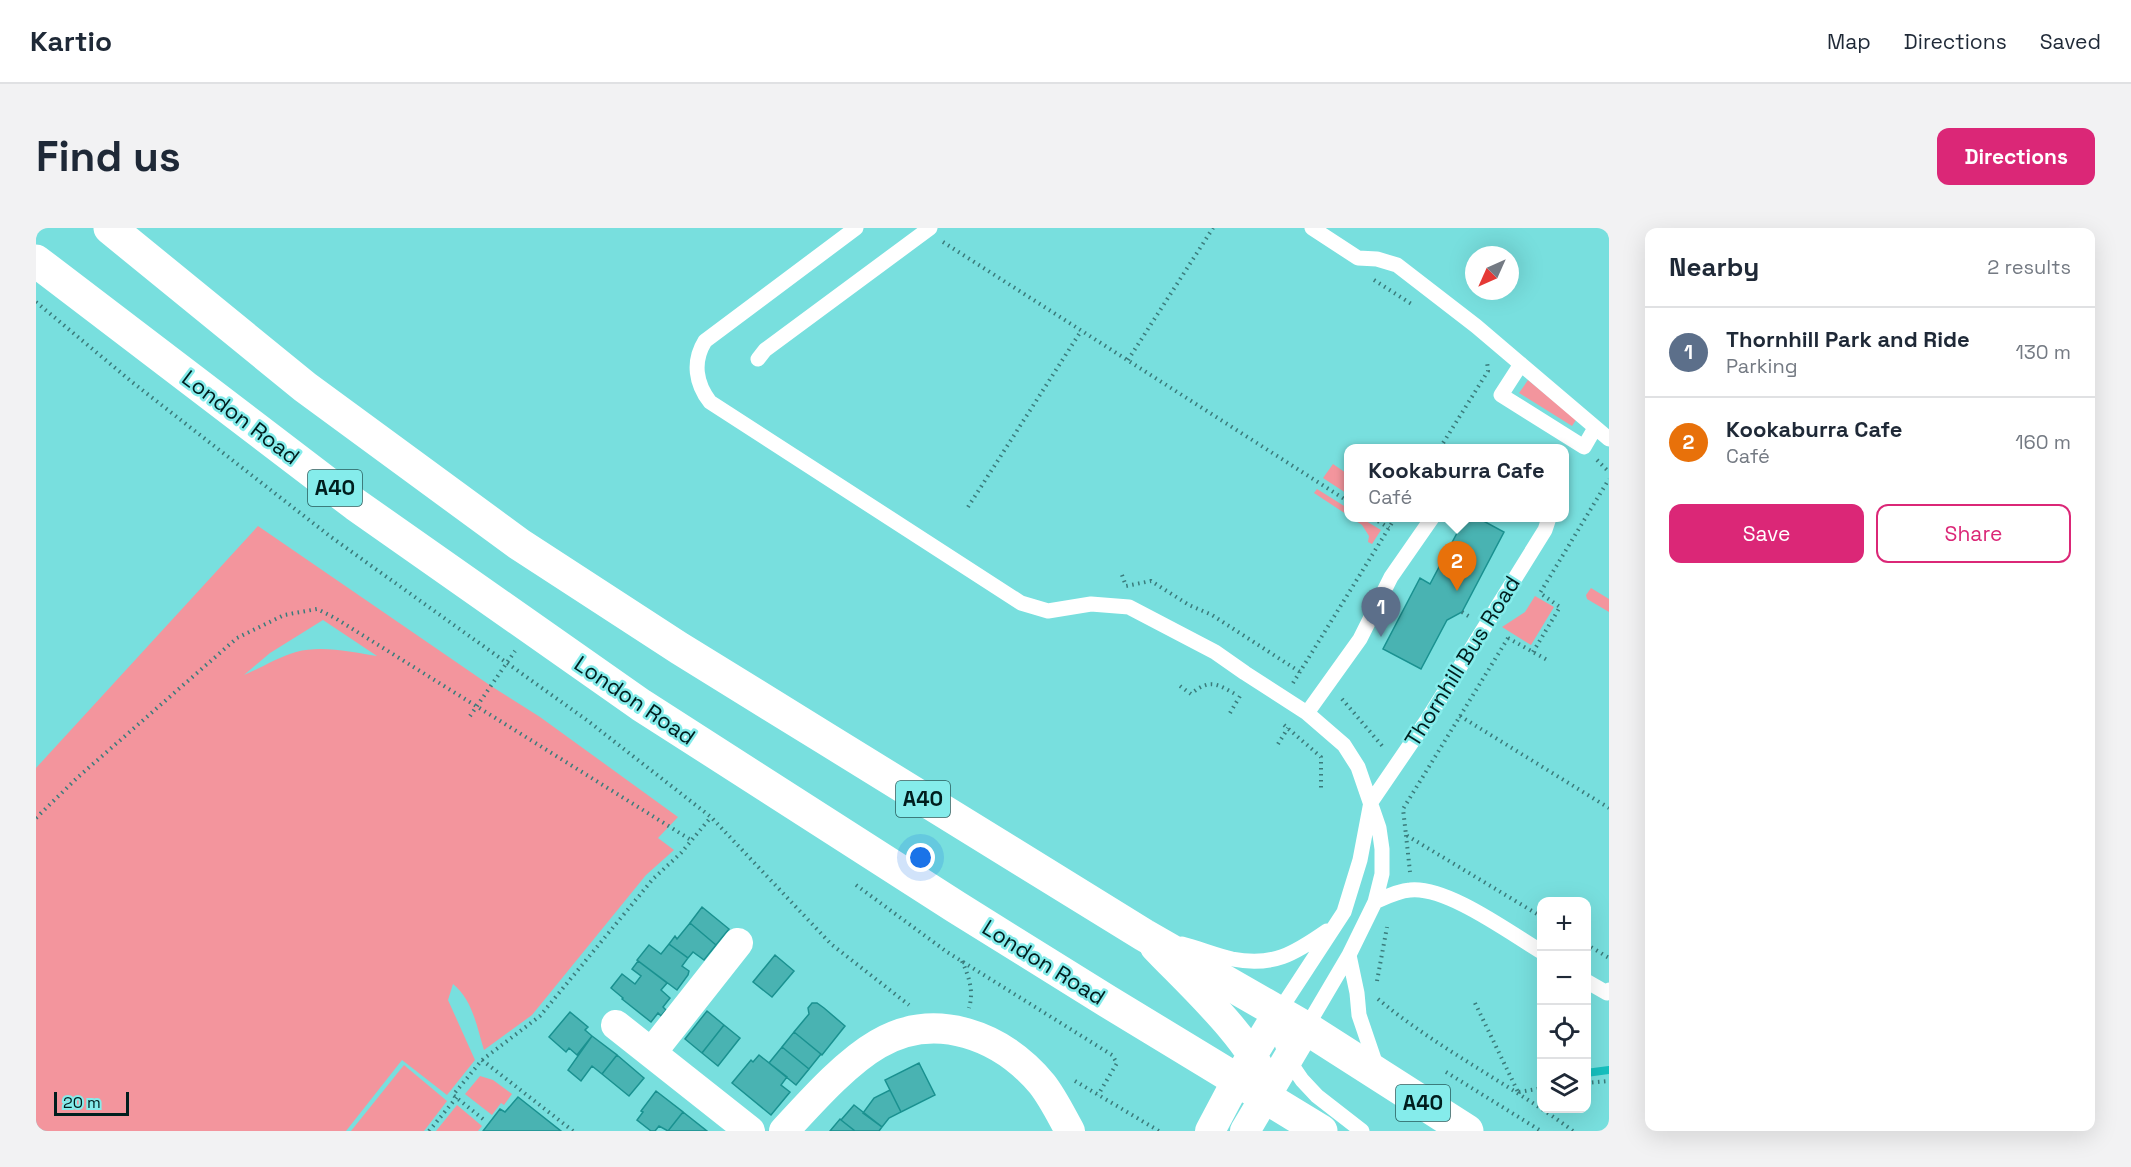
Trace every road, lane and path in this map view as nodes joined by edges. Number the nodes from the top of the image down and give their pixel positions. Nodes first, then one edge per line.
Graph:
1 (110, 228) edge
2 (856, 228) edge
3 (1213, 228) edge
4 (1312, 228) edge
5 (928, 229) edge
6 (36, 261) edge
7 (1371, 279) dead end
8 (36, 302) edge
9 (1418, 309) dead end
10 (1081, 331) junction
11 (1486, 357) dead end
12 (758, 359) dead end
13 (1128, 360) junction
14 (1521, 364) junction
15 (1595, 428) junction
16 (1609, 439) edge
17 (1442, 444) edge
18 (1609, 479) edge
19 (1344, 499) edge
20 (968, 507) dead end
21 (1379, 522) edge
22 (1429, 522) edge
23 (1548, 522) edge
24 (1389, 528) dead end
25 (1122, 575) dead end
26 (1462, 612) dead end
27 (1485, 626) junction
28 (530, 628) junction
29 (1508, 638) junction
30 (1533, 652) junction
31 (1308, 659) dead end
32 (1550, 661) dead end
33 (507, 663) junction
34 (1300, 672) dead end
35 (1328, 682) junction
36 (1180, 686) dead end
37 (1240, 696) junction
38 (1247, 700) dead end
39 (477, 706) junction
40 (1230, 713) dead end
41 (1307, 713) junction
42 (470, 716) dead end
43 (1460, 716) junction
44 (1288, 728) dead end
45 (1278, 744) dead end
46 (1398, 763) junction
47 (1416, 788) junction
48 (1371, 802) junction
49 (1609, 808) edge
50 (711, 817) junction
51 (36, 818) edge
52 (1406, 835) junction
53 (691, 840) junction
54 (856, 885) dead end
55 (1412, 890) junction
56 (1375, 902) junction
57 (1537, 914) edge
58 (1334, 926) junction
59 (1144, 935) junction
60 (738, 943) dead end
61 (1591, 947) edge
62 (1540, 951) edge
63 (1349, 955) junction
64 (1609, 958) edge
65 (962, 961) junction
66 (1591, 983) edge
67 (1376, 985) dead end
68 (1609, 990) edge
69 (1374, 996) dead end
70 (1475, 1003) dead end
71 (968, 1011) dead end
72 (1292, 1021) junction
73 (616, 1025) dead end
74 (934, 1028) junction
75 (652, 1052) junction
76 (1287, 1058) junction
77 (482, 1060) junction
78 (1446, 1072) dead end
79 (1379, 1074) junction
80 (1070, 1078) dead end
81 (1251, 1078) junction
82 (1609, 1081) edge
83 (1591, 1083) edge
84 (1537, 1089) edge
85 (1518, 1092) junction
86 (1098, 1095) junction
87 (457, 1097) junction
88 (483, 1119) dead end
89 (1570, 1130) edge
90 (429, 1131) edge
91 (573, 1131) edge
92 (750, 1131) edge
93 (784, 1131) edge
94 (1070, 1131) edge
95 (1159, 1131) edge
96 (1210, 1131) edge
97 (1245, 1131) edge
98 (1321, 1131) edge
99 (1362, 1131) edge
100 (1467, 1131) edge
101 (1541, 1131) edge

1 - 59 highway, A40
2 - 41 lane
3 - 13 path
4 - 14 lane
5 - 10 path
5 - 12 lane
6 - 28 highway, London Road / A40
7 - 9 path
8 - 33 path
10 - 13 path
10 - 20 path
11 - 17 path
13 - 19 path
14 - 15 lane
14 - 15 lane
15 - 16 lane
18 - 30 path
21 - 24 path
22 - 35 lane
23 - 27 lane, Thornhill Bus Road
25 - 34 path
26 - 27 path
27 - 29 path
27 - 46 lane, Thornhill Bus Road
28 - 33 path
28 - 81 highway, London Road / A40
29 - 30 path
29 - 43 path
30 - 32 path
31 - 35 path
33 - 39 path
33 - 50 path
35 - 41 lane
35 - 46 path
36 - 37 path
37 - 38 path
37 - 40 path
39 - 42 path
39 - 51 path
39 - 53 path
41 - 48 lane
43 - 47 path
43 - 49 path
44 - 45 path
46 - 47 path
46 - 48 lane, Thornhill Bus Road
47 - 52 path
48 - 56 lane
48 - 58 lane
50 - 53 path
50 - 74 path
52 - 55 path
52 - 57 path
53 - 77 path
54 - 65 path
55 - 56 lane
55 - 62 lane
55 - 67 path
56 - 63 lane
58 - 59 lane
58 - 72 lane
59 - 72 highway, A40
59 - 81 street
60 - 75 street
61 - 64 path
63 - 72 lane
63 - 79 lane
65 - 71 path
65 - 86 path
66 - 68 lane
69 - 85 path
70 - 85 path
72 - 76 street
72 - 79 highway, A40
72 - 81 street
73 - 75 street
74 - 93 street
74 - 94 street
75 - 92 street
76 - 81 street
76 - 99 lane
77 - 87 path
77 - 91 path
78 - 101 path
79 - 100 highway, A40
80 - 86 path
81 - 96 street
81 - 97 street
81 - 98 highway, A40
82 - 83 path
84 - 85 path
85 - 89 path
86 - 95 path
87 - 88 path
87 - 90 path

